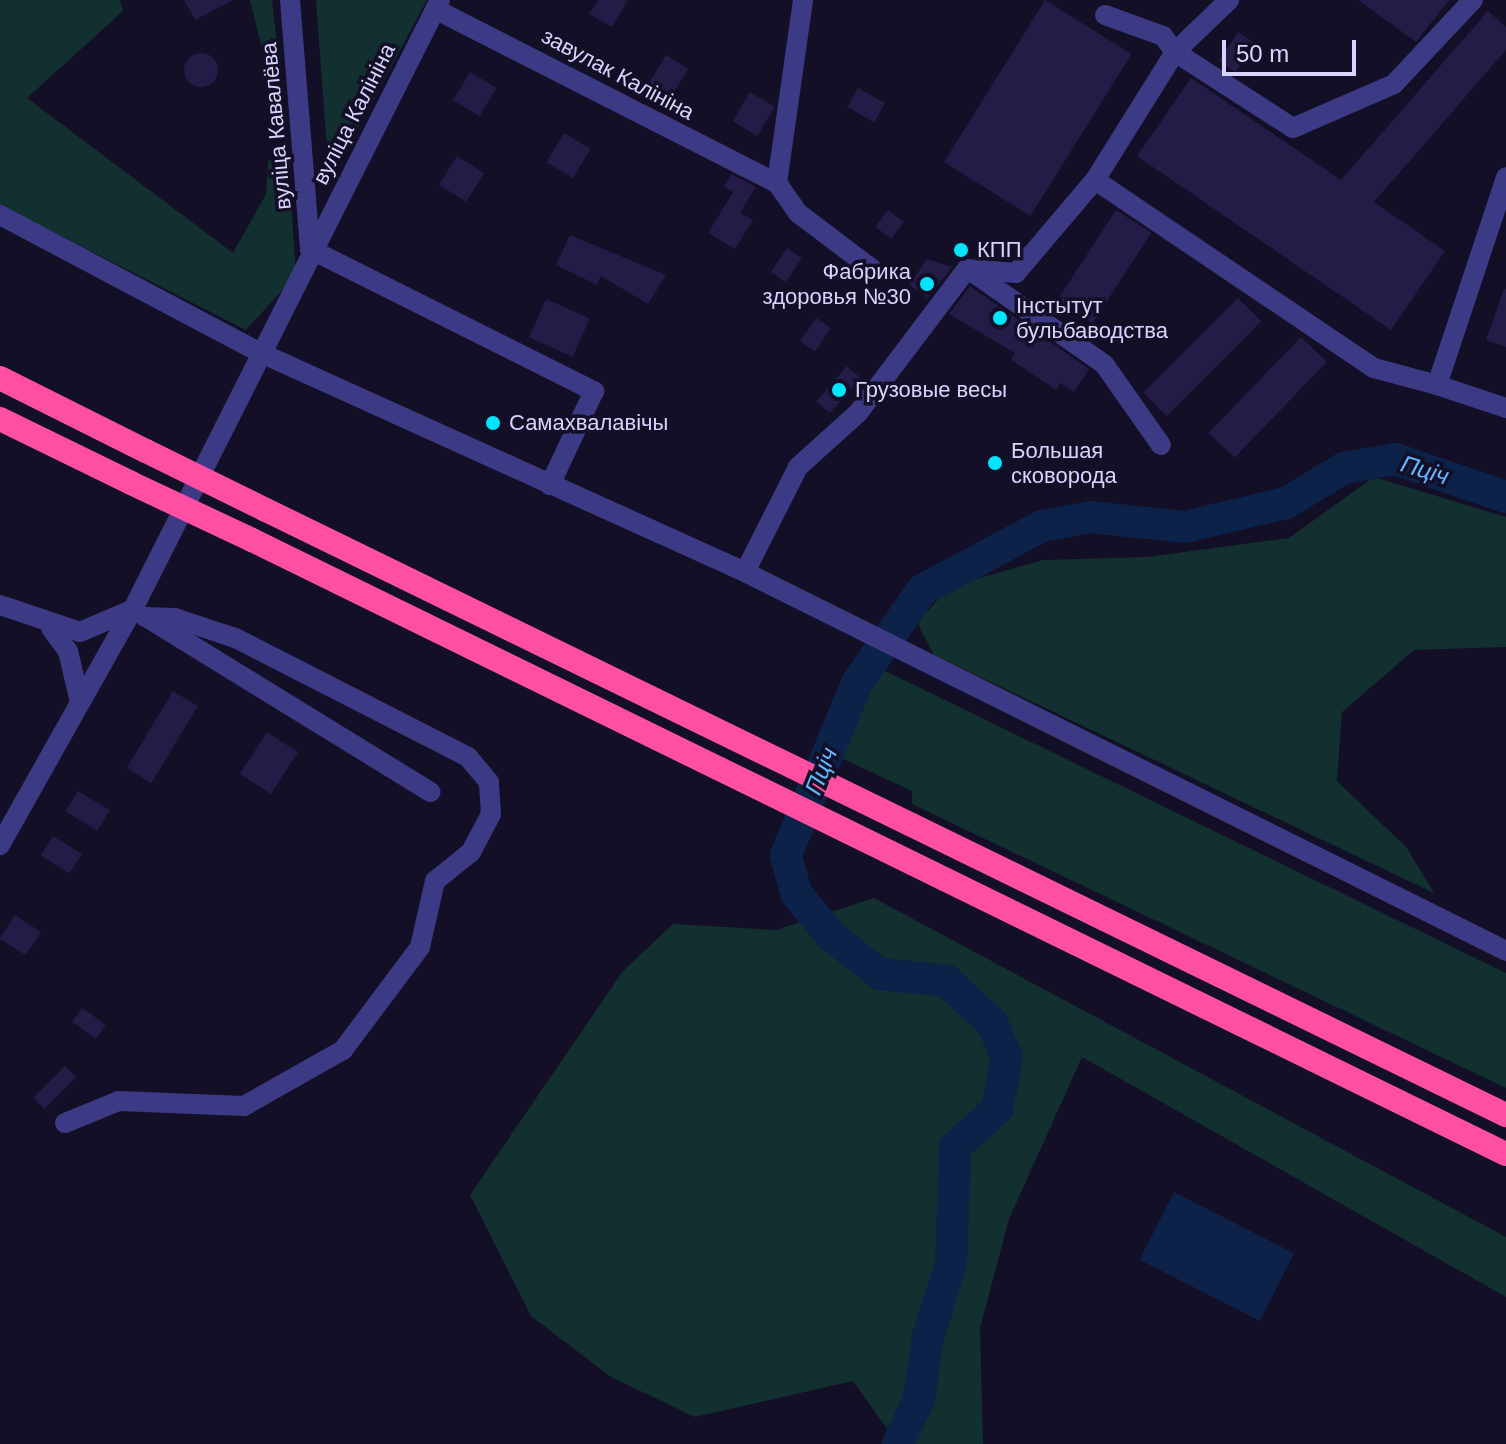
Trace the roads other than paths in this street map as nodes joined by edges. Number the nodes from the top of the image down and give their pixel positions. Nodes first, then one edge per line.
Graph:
1 (290, 0) edge
2 (803, 0) edge
3 (1229, 0) edge
4 (1473, 0) edge
5 (438, 4) edge
6 (1105, 15) dead end
7 (1175, 52) junction
8 (1506, 177) edge
9 (1095, 180) junction
10 (777, 183) junction
11 (0, 215) edge
12 (310, 249) junction
13 (872, 269) dead end
14 (967, 269) junction
15 (261, 353) junction
16 (0, 378) edge
17 (1437, 385) junction
18 (1506, 408) edge
19 (0, 419) edge
20 (1161, 445) dead end
21 (550, 485) junction
22 (745, 572) junction
23 (0, 605) edge
24 (139, 613) junction
25 (51, 628) junction
26 (80, 702) junction
27 (431, 792) dead end
28 (0, 845) edge
29 (1506, 951) edge
30 (1506, 1115) edge
31 (65, 1123) dead end
32 (1506, 1154) edge

1 - 12 street, вуліца Кавалёва
2 - 10 street
3 - 7 street
4 - 7 street
5 - 10 street, завулак Калініна
5 - 12 street, вуліца Калініна
6 - 7 street
7 - 9 street
8 - 17 street
9 - 14 street
9 - 17 street
10 - 13 street
11 - 15 street
12 - 15 street, вуліца Калініна
12 - 21 street
14 - 20 street
14 - 22 street
15 - 21 street
15 - 24 street, вуліца Калініна
16 - 30 highway, bridge
17 - 18 street
19 - 32 highway, bridge
21 - 22 street
22 - 29 street
23 - 25 street
24 - 25 street
24 - 26 street, вуліца Калініна
24 - 27 street
24 - 31 street
25 - 26 street
26 - 28 street, вуліца Калініна

